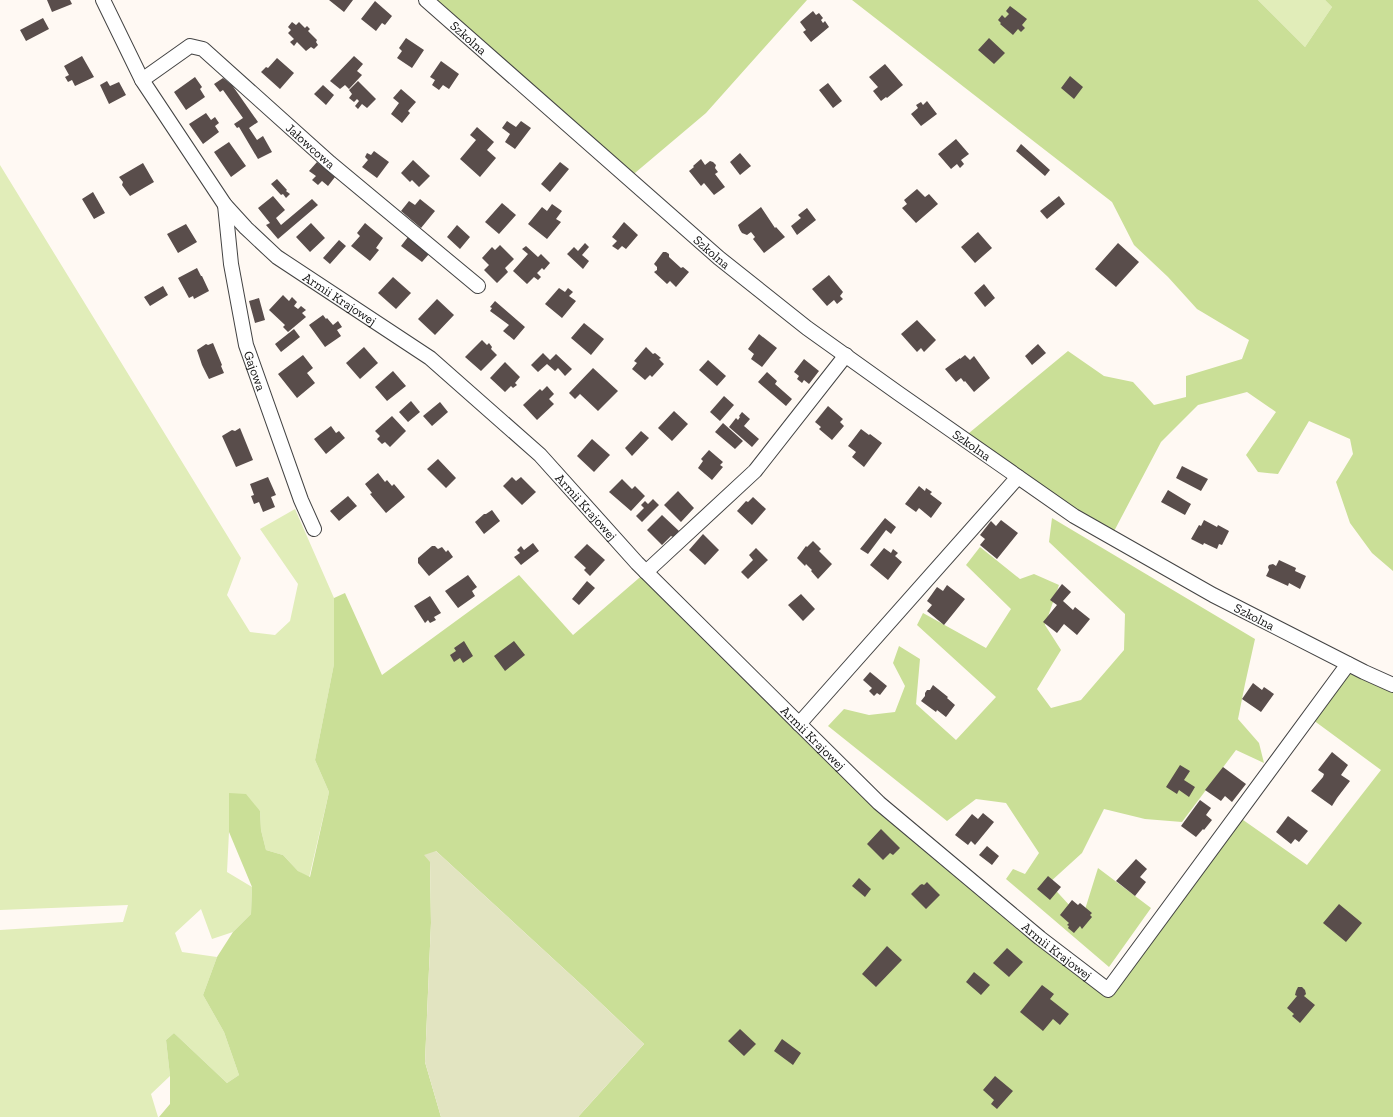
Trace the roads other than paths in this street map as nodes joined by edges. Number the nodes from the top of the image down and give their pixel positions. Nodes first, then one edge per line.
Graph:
1 (103, 0) edge
2 (426, 0) edge
3 (142, 80) junction
4 (225, 205) junction
5 (478, 286) dead end
6 (846, 354) junction
7 (1018, 477) junction
8 (314, 529) dead end
9 (646, 572) junction
10 (1348, 664) junction
11 (1393, 685) edge
12 (799, 724) junction

1 - 3 street, Armii Krajowej
2 - 6 street, Szkolna
3 - 4 street, Armii Krajowej
3 - 5 street, Jałowcowa
4 - 8 street, Gajowa
4 - 9 street, Armii Krajowej
6 - 7 street, Szkolna
6 - 9 street
7 - 10 street, Szkolna
7 - 12 street
9 - 12 street, Armii Krajowej
10 - 11 street, Szkolna
10 - 12 street, Armii Krajowej

